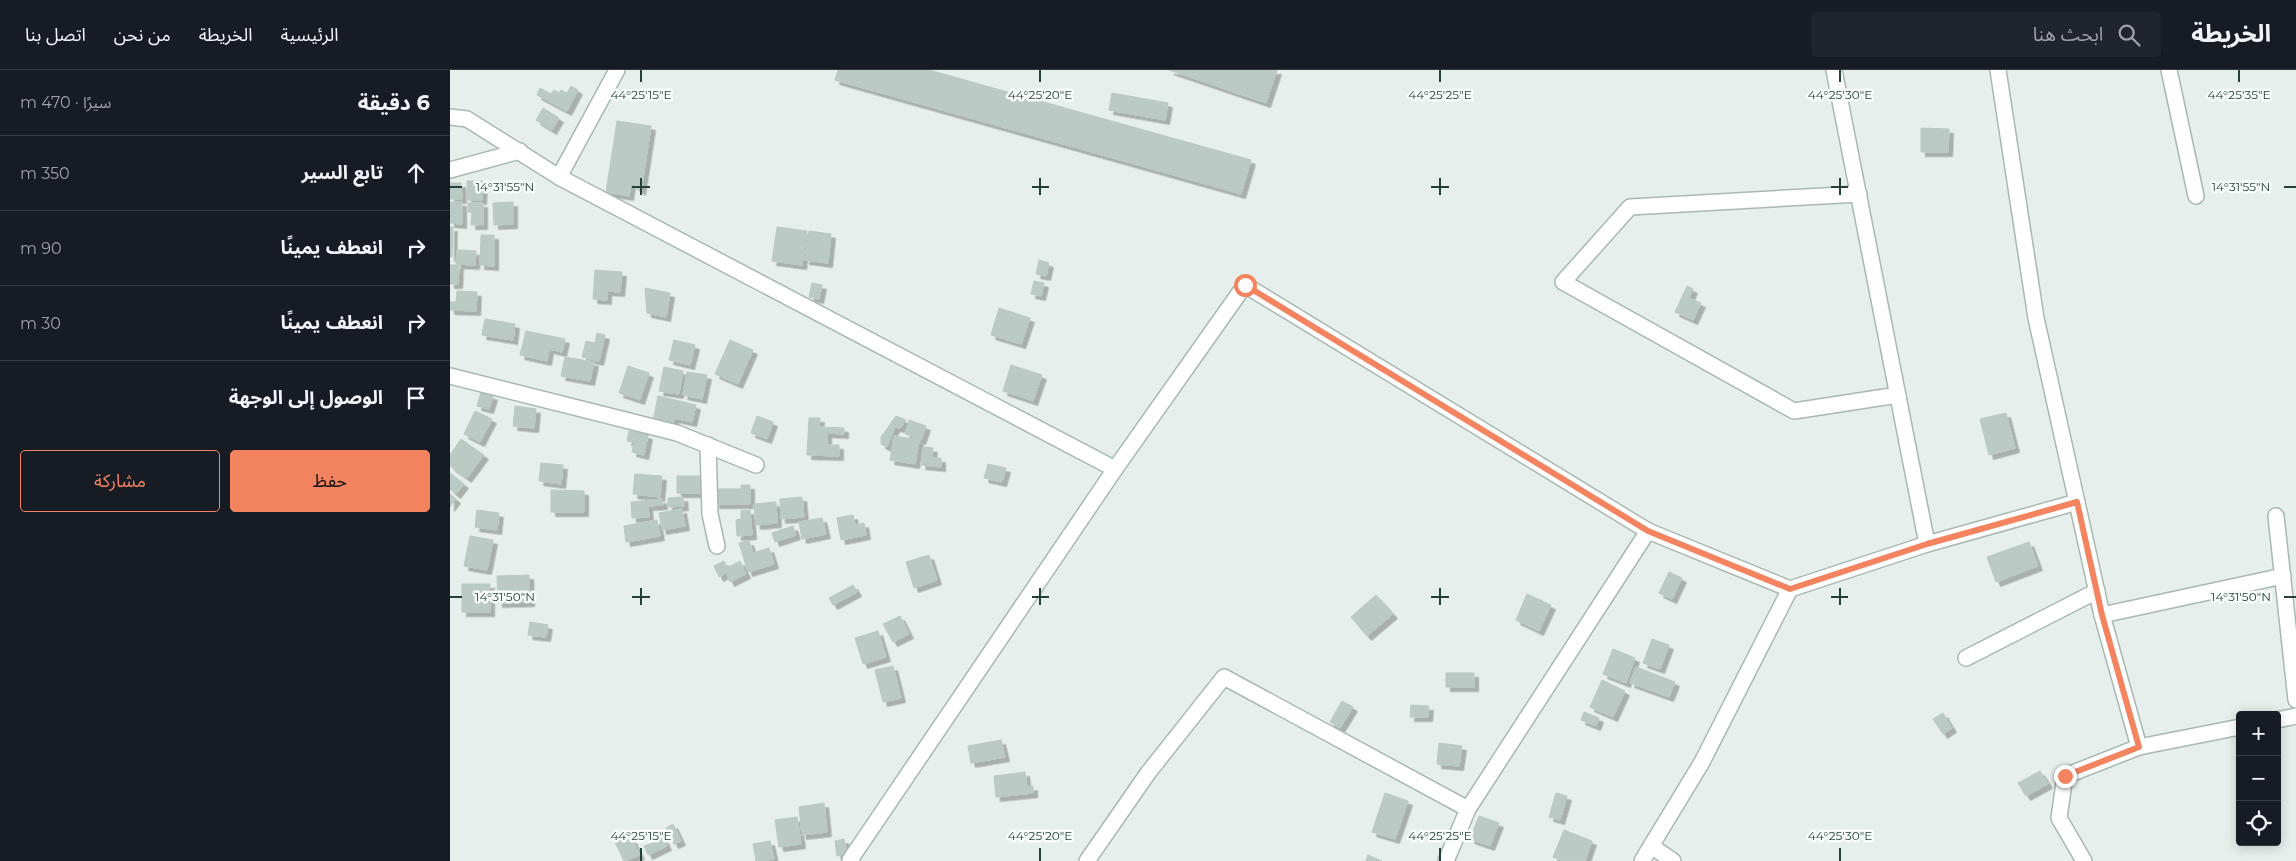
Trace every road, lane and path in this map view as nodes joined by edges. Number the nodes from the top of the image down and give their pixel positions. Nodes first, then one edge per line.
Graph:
1 (616, 70) edge
2 (1834, 70) edge
3 (1998, 70) edge
4 (2169, 70) edge
5 (450, 117) edge
6 (520, 151) junction
7 (450, 170) edge
8 (559, 177) junction
9 (1858, 194) junction
10 (2196, 196) dead end
11 (450, 376) edge
12 (1898, 395) junction
13 (708, 445) junction
14 (756, 465) dead end
15 (1115, 469) junction
16 (2077, 502) junction
17 (2276, 516) dead end
18 (1648, 531) junction
19 (1927, 544) junction
20 (717, 546) dead end
21 (2282, 576) junction
22 (1790, 589) junction
23 (2097, 591) junction
24 (2102, 615) junction
25 (1966, 658) dead end
26 (2296, 700) edge
27 (2296, 716) edge
28 (2281, 719) edge
29 (2236, 728) edge
30 (2139, 747) junction
31 (1468, 809) junction
32 (1651, 846) junction
33 (852, 861) edge
34 (1087, 861) edge
35 (1446, 861) edge
36 (1642, 861) edge
37 (1673, 861) edge
38 (2084, 861) edge

1 - 8 street
2 - 9 street
3 - 16 street
4 - 10 street
5 - 6 street
6 - 7 street
6 - 8 street
8 - 15 street
9 - 12 street
9 - 12 street
11 - 13 street
12 - 19 street
13 - 14 street
13 - 20 street
15 - 18 street
15 - 33 street
16 - 19 street
16 - 23 street
17 - 21 street
18 - 22 street
18 - 31 street
19 - 22 street
21 - 24 street
21 - 26 street
22 - 32 street
23 - 24 street
23 - 25 street
24 - 30 street
27 - 28 street
29 - 30 street
30 - 38 street
31 - 34 street
31 - 35 street
32 - 36 street
32 - 37 street

